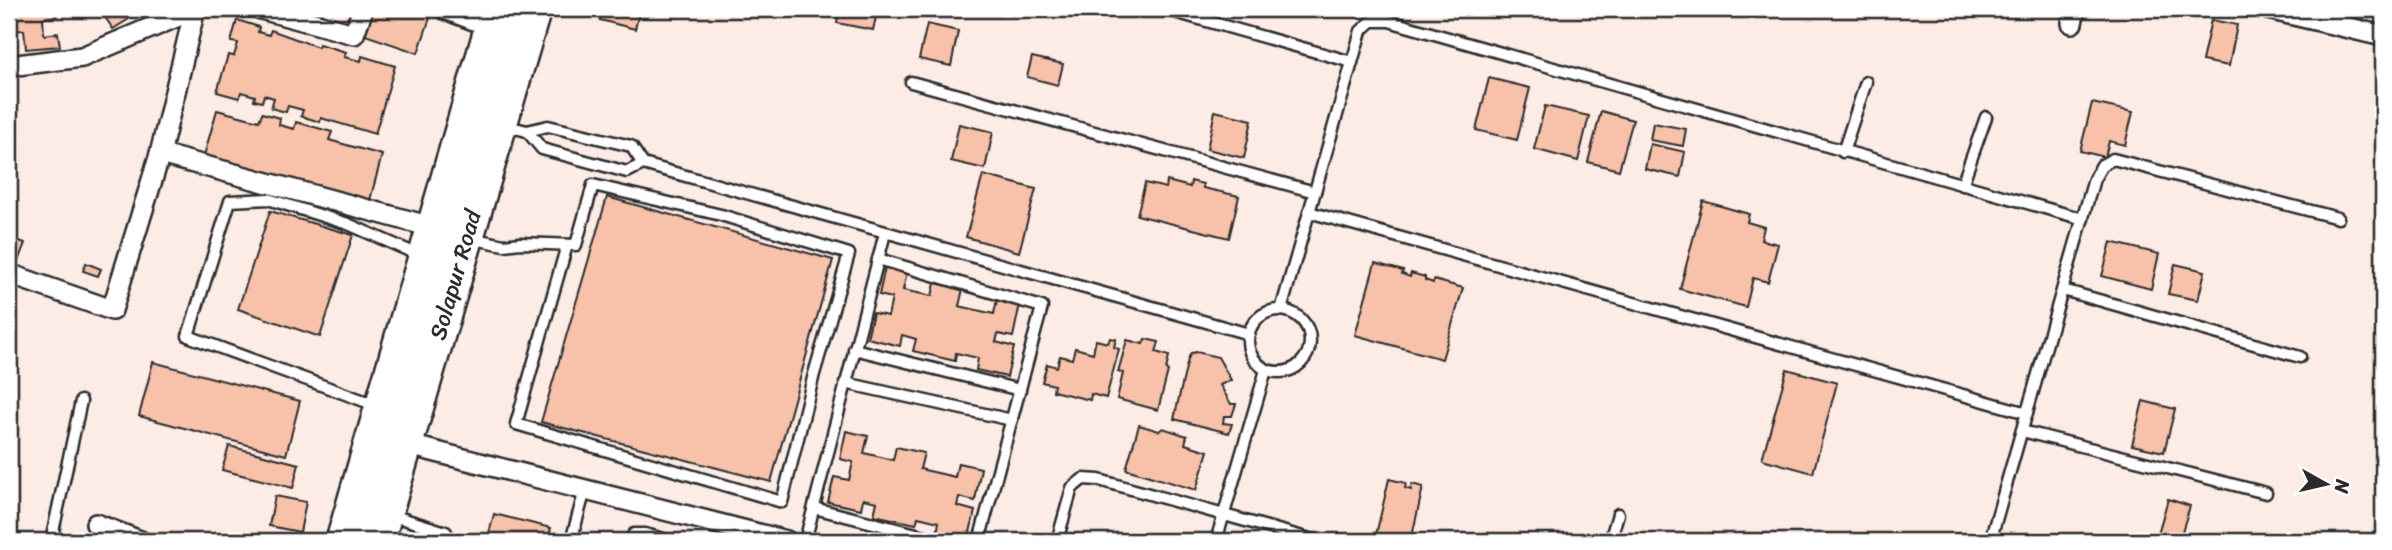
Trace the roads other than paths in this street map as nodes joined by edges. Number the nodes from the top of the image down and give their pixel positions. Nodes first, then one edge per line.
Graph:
1 (195, 9) edge
2 (261, 9) edge
3 (363, 9) edge
4 (445, 9) edge
5 (533, 9) edge
6 (1164, 9) edge
7 (2268, 9) edge
8 (495, 18) edge
9 (2383, 36) edge
10 (1352, 62) junction
11 (9, 66) edge
12 (911, 82) dead end
13 (1866, 82) dead end
14 (1986, 117) dead end
15 (513, 128) junction
16 (1843, 152) junction
17 (160, 154) junction
18 (643, 164) junction
19 (1962, 185) junction
20 (1315, 192) junction
21 (1309, 212) junction
22 (2083, 219) junction
23 (2338, 219) dead end
24 (885, 233) junction
25 (442, 241) junction
26 (567, 245) junction
27 (878, 259) junction
28 (9, 274) edge
29 (2063, 290) junction
30 (1281, 310) junction
31 (1249, 334) junction
32 (854, 349) junction
33 (2300, 357) dead end
34 (1266, 370) junction
35 (845, 383) junction
36 (1020, 390) junction
37 (80, 401) dead end
38 (382, 408) junction
39 (2027, 413) junction
40 (1012, 419) junction
41 (2022, 431) junction
42 (405, 444) junction
43 (585, 490) junction
44 (2266, 493) dead end
45 (814, 508) junction
46 (1618, 514) dead end
47 (1224, 515) junction
48 (96, 524) dead end
49 (380, 527) edge
50 (51, 541) edge
51 (140, 541) edge
52 (344, 541) edge
53 (443, 541) edge
54 (571, 541) edge
55 (629, 541) edge
56 (671, 541) edge
57 (786, 541) edge
58 (805, 541) edge
59 (944, 541) edge
60 (978, 541) edge
61 (1057, 541) edge
62 (1216, 541) edge
63 (1317, 541) edge
64 (1610, 541) edge
65 (1990, 541) edge

1 - 11 street
1 - 17 street
2 - 3 street
4 - 8 street
5 - 15 highway, Solapur Road
6 - 10 lane
7 - 9 street
8 - 25 highway, Solapur Road
10 - 16 lane
10 - 20 lane
12 - 20 lane
13 - 16 lane
14 - 19 lane
15 - 18 lane
15 - 18 lane
15 - 25 highway, Solapur Road
16 - 19 lane
17 - 25 street
17 - 28 street
18 - 24 lane
19 - 22 lane
20 - 21 lane
21 - 30 lane
21 - 39 lane
22 - 23 lane
22 - 29 lane
24 - 27 lane
24 - 31 lane
25 - 26 lane
25 - 38 highway, Solapur Road
25 - 38 lane
25 - 42 highway, Solapur Road
26 - 26 lane
27 - 32 lane
27 - 36 lane
29 - 33 lane
29 - 39 lane
30 - 31 lane
30 - 34 lane
31 - 34 lane
32 - 35 lane
32 - 36 lane
34 - 47 lane
35 - 40 lane
35 - 45 lane
36 - 40 lane
37 - 50 lane
38 - 52 highway, Solapur Road
39 - 41 lane
40 - 60 lane
41 - 44 lane
41 - 65 lane
42 - 43 street
42 - 49 highway, Solapur Road
43 - 54 lane
43 - 57 street
45 - 58 lane
45 - 59 lane
46 - 64 lane
47 - 61 lane
47 - 62 lane
47 - 63 lane
48 - 51 street
49 - 53 lane
55 - 56 lane

